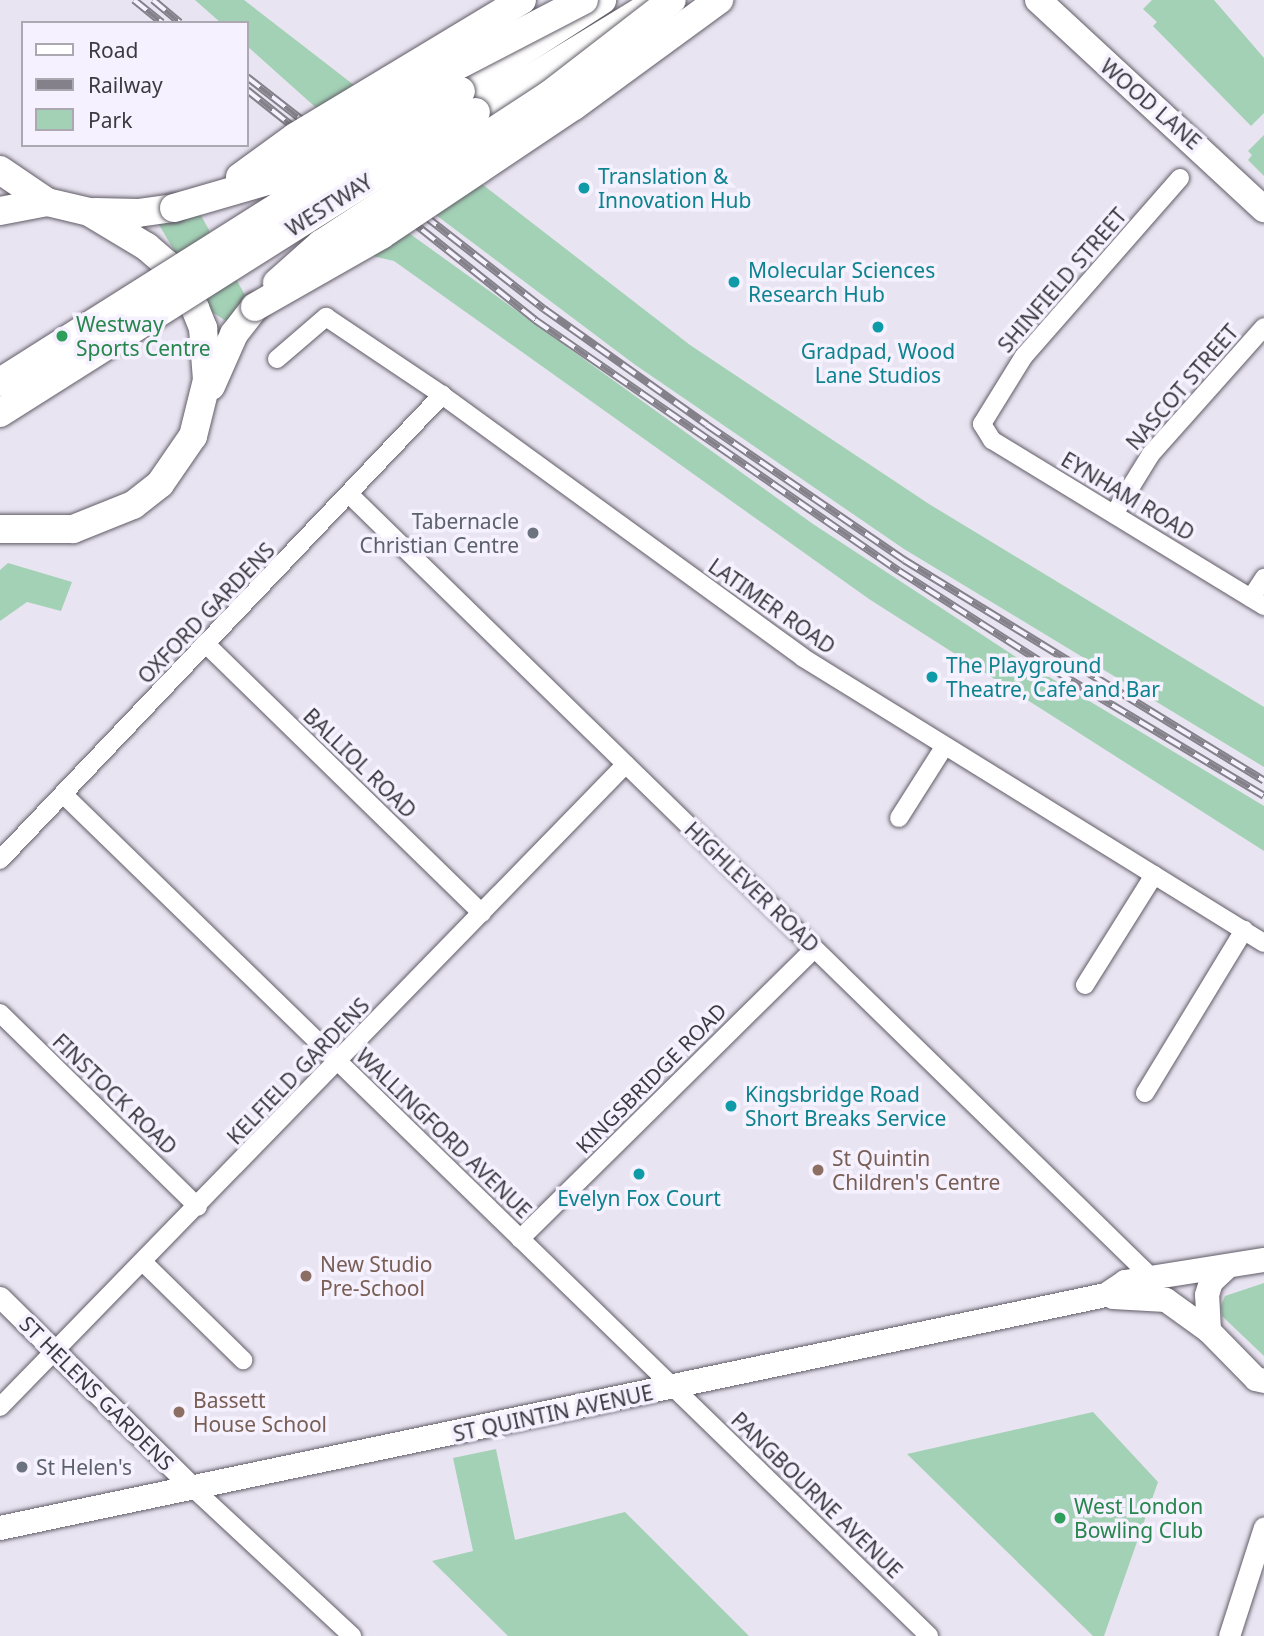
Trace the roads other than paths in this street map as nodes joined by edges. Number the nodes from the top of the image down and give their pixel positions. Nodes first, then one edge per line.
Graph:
1 (522, 0) edge
2 (584, 0) edge
3 (602, 0) edge
4 (660, 0) edge
5 (672, 0) edge
6 (719, 0) edge
7 (1038, 0) edge
8 (0, 170) edge
9 (1180, 178) dead end
10 (47, 202) junction
11 (174, 208) junction
12 (1264, 209) edge
13 (0, 211) edge
14 (89, 212) junction
15 (255, 307) junction
16 (1264, 327) edge
17 (277, 359) dead end
18 (0, 382) edge
19 (442, 395) junction
20 (203, 408) junction
21 (0, 413) edge
22 (984, 415) joint
23 (351, 496) junction
24 (1114, 514) junction
25 (0, 529) edge
26 (1264, 578) edge
27 (1257, 602) edge
28 (207, 645) junction
29 (943, 747) junction
30 (626, 764) junction
31 (63, 793) junction
32 (899, 818) dead end
33 (0, 860) edge
34 (1154, 875) junction
35 (482, 913) junction
36 (1244, 930) junction
37 (1264, 943) edge
38 (814, 948) junction
39 (1085, 985) dead end
40 (0, 1013) edge
41 (339, 1062) junction
42 (1145, 1093) dead end
43 (198, 1207) junction
44 (520, 1239) junction
45 (1264, 1260) edge
46 (144, 1263) junction
47 (1225, 1269) junction
48 (1153, 1279) junction
49 (1106, 1295) junction
50 (0, 1297) edge
51 (1209, 1331) junction
52 (54, 1351) junction
53 (243, 1360) dead end
54 (1261, 1383) edge
55 (672, 1387) junction
56 (0, 1407) edge
57 (194, 1489) junction
58 (1264, 1527) edge
59 (0, 1528) edge
60 (352, 1636) edge
61 (929, 1636) edge
62 (1229, 1636) edge

1 - 11 highway, bridge
2 - 11 highway, bridge
3 - 18 highway, WESTWAY, bridge
4 - 21 highway, WESTWAY, bridge
5 - 15 highway, bridge
6 - 15 highway, bridge
7 - 12 main road, WOOD LANE
8 - 10 highway
9 - 22 street, SHINFIELD STREET
10 - 13 highway
10 - 14 highway
11 - 14 highway
14 - 20 highway, bridge
15 - 20 highway
16 - 24 street, NASCOT STREET
17 - 19 street, LATIMER ROAD
19 - 23 street, OXFORD GARDENS
19 - 29 street, LATIMER ROAD
20 - 25 highway
22 - 24 street, EYNHAM ROAD
23 - 28 street, OXFORD GARDENS
23 - 30 street, HIGHLEVER ROAD
24 - 27 street, EYNHAM ROAD
26 - 27 street
28 - 31 street, OXFORD GARDENS
28 - 35 street, BALLIOL ROAD
29 - 32 street
29 - 34 street, LATIMER ROAD
30 - 35 street, KELFIELD GARDENS
30 - 38 street, HIGHLEVER ROAD
31 - 33 street, OXFORD GARDENS
31 - 41 street, WALLINGFORD AVENUE
34 - 36 street, LATIMER ROAD
34 - 39 street
35 - 41 street, KELFIELD GARDENS
36 - 37 street, LATIMER ROAD
36 - 42 street
38 - 44 street, KINGSBRIDGE ROAD
38 - 48 street, HIGHLEVER ROAD
40 - 43 street, FINSTOCK ROAD
41 - 43 street, KELFIELD GARDENS
41 - 44 street, WALLINGFORD AVENUE
43 - 46 street, KELFIELD GARDENS
44 - 55 street, WALLINGFORD AVENUE
45 - 47 main road, ST QUINTIN AVENUE
46 - 52 street, KELFIELD GARDENS
46 - 53 street
47 - 48 main road, ST QUINTIN AVENUE
47 - 51 main road
48 - 49 main road, ST QUINTIN AVENUE
49 - 51 main road, ST QUINTIN AVENUE
49 - 55 main road, ST QUINTIN AVENUE
50 - 52 street, ST HELENS GARDENS
51 - 54 main road
52 - 56 street, KELFIELD GARDENS
52 - 57 street, ST HELENS GARDENS
55 - 57 main road, ST QUINTIN AVENUE
55 - 61 street, PANGBOURNE AVENUE
57 - 59 main road, ST QUINTIN AVENUE
57 - 60 street
58 - 62 street

